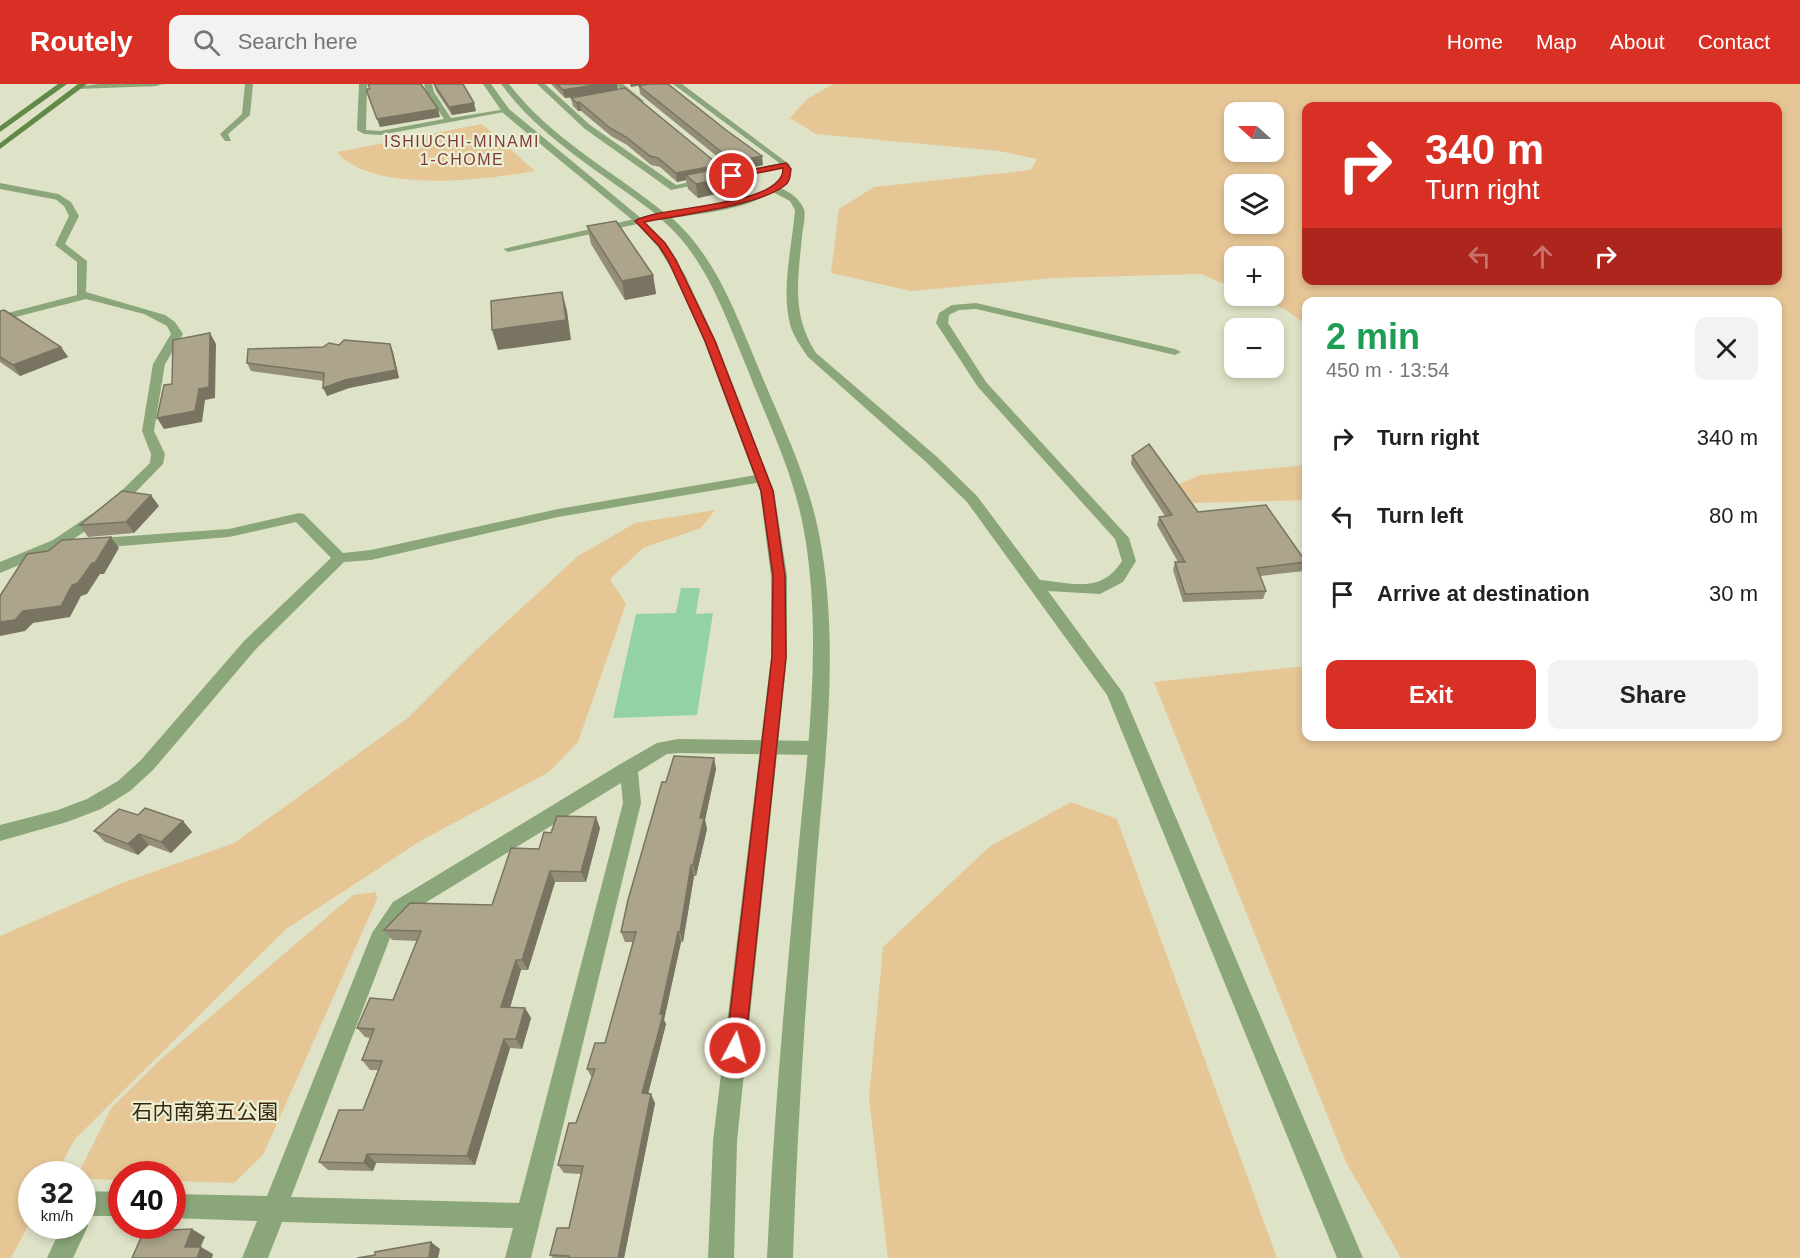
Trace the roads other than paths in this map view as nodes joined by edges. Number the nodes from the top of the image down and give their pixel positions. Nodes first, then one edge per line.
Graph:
1 (63, 84) edge
2 (157, 84) edge
3 (249, 84) edge
4 (363, 84) edge
5 (428, 84) edge
6 (487, 84) edge
7 (505, 84) edge
8 (541, 84) edge
9 (619, 84) edge
10 (673, 84) edge
11 (81, 86) edge
12 (638, 90) dead end
13 (629, 92) junction
14 (617, 94) edge
15 (571, 102) edge
16 (560, 104) junction
17 (646, 106) edge
18 (506, 111) junction
19 (449, 121) junction
20 (0, 130) edge
21 (228, 139) dead end
22 (0, 147) edge
23 (786, 165) junction
24 (723, 169) edge
25 (732, 176) junction
26 (0, 186) edge
27 (774, 189) junction
28 (664, 217) junction
29 (639, 221) junction
30 (508, 249) dead end
31 (86, 296) junction
32 (0, 318) edge
33 (1175, 352) dead end
34 (762, 478) junction
35 (58, 543) junction
36 (340, 558) junction
37 (0, 568) edge
38 (1034, 585) junction
39 (769, 747) junction
40 (817, 748) junction
41 (628, 768) junction
42 (0, 834) edge
43 (186, 1206) edge
44 (274, 1209) junction
45 (527, 1216) junction
46 (69, 1239) edge
47 (60, 1258) edge
48 (255, 1258) edge
49 (518, 1258) edge
50 (721, 1258) edge
51 (780, 1258) edge
52 (1350, 1258) edge

1 - 20 main road
2 - 11 street
3 - 21 street
4 - 19 street
5 - 19 street
6 - 18 street
7 - 28 street
8 - 16 street
9 - 13 street
10 - 23 street
11 - 22 main road
12 - 13 street
13 - 14 street
13 - 17 street
15 - 16 street
16 - 25 street
18 - 19 street
18 - 29 street
23 - 25 street
23 - 27 street
24 - 25 street
26 - 31 street
27 - 28 street
27 - 38 street
28 - 29 street
28 - 40 street
29 - 30 street
29 - 34 street
31 - 32 street
31 - 35 street
33 - 38 street
34 - 36 street
34 - 39 street
35 - 36 street
35 - 37 street
36 - 42 street
38 - 52 street
39 - 40 street
39 - 41 street
39 - 50 street
40 - 51 street
41 - 44 street
41 - 45 street
43 - 44 street
44 - 45 street
44 - 48 street
45 - 49 street
46 - 47 street

